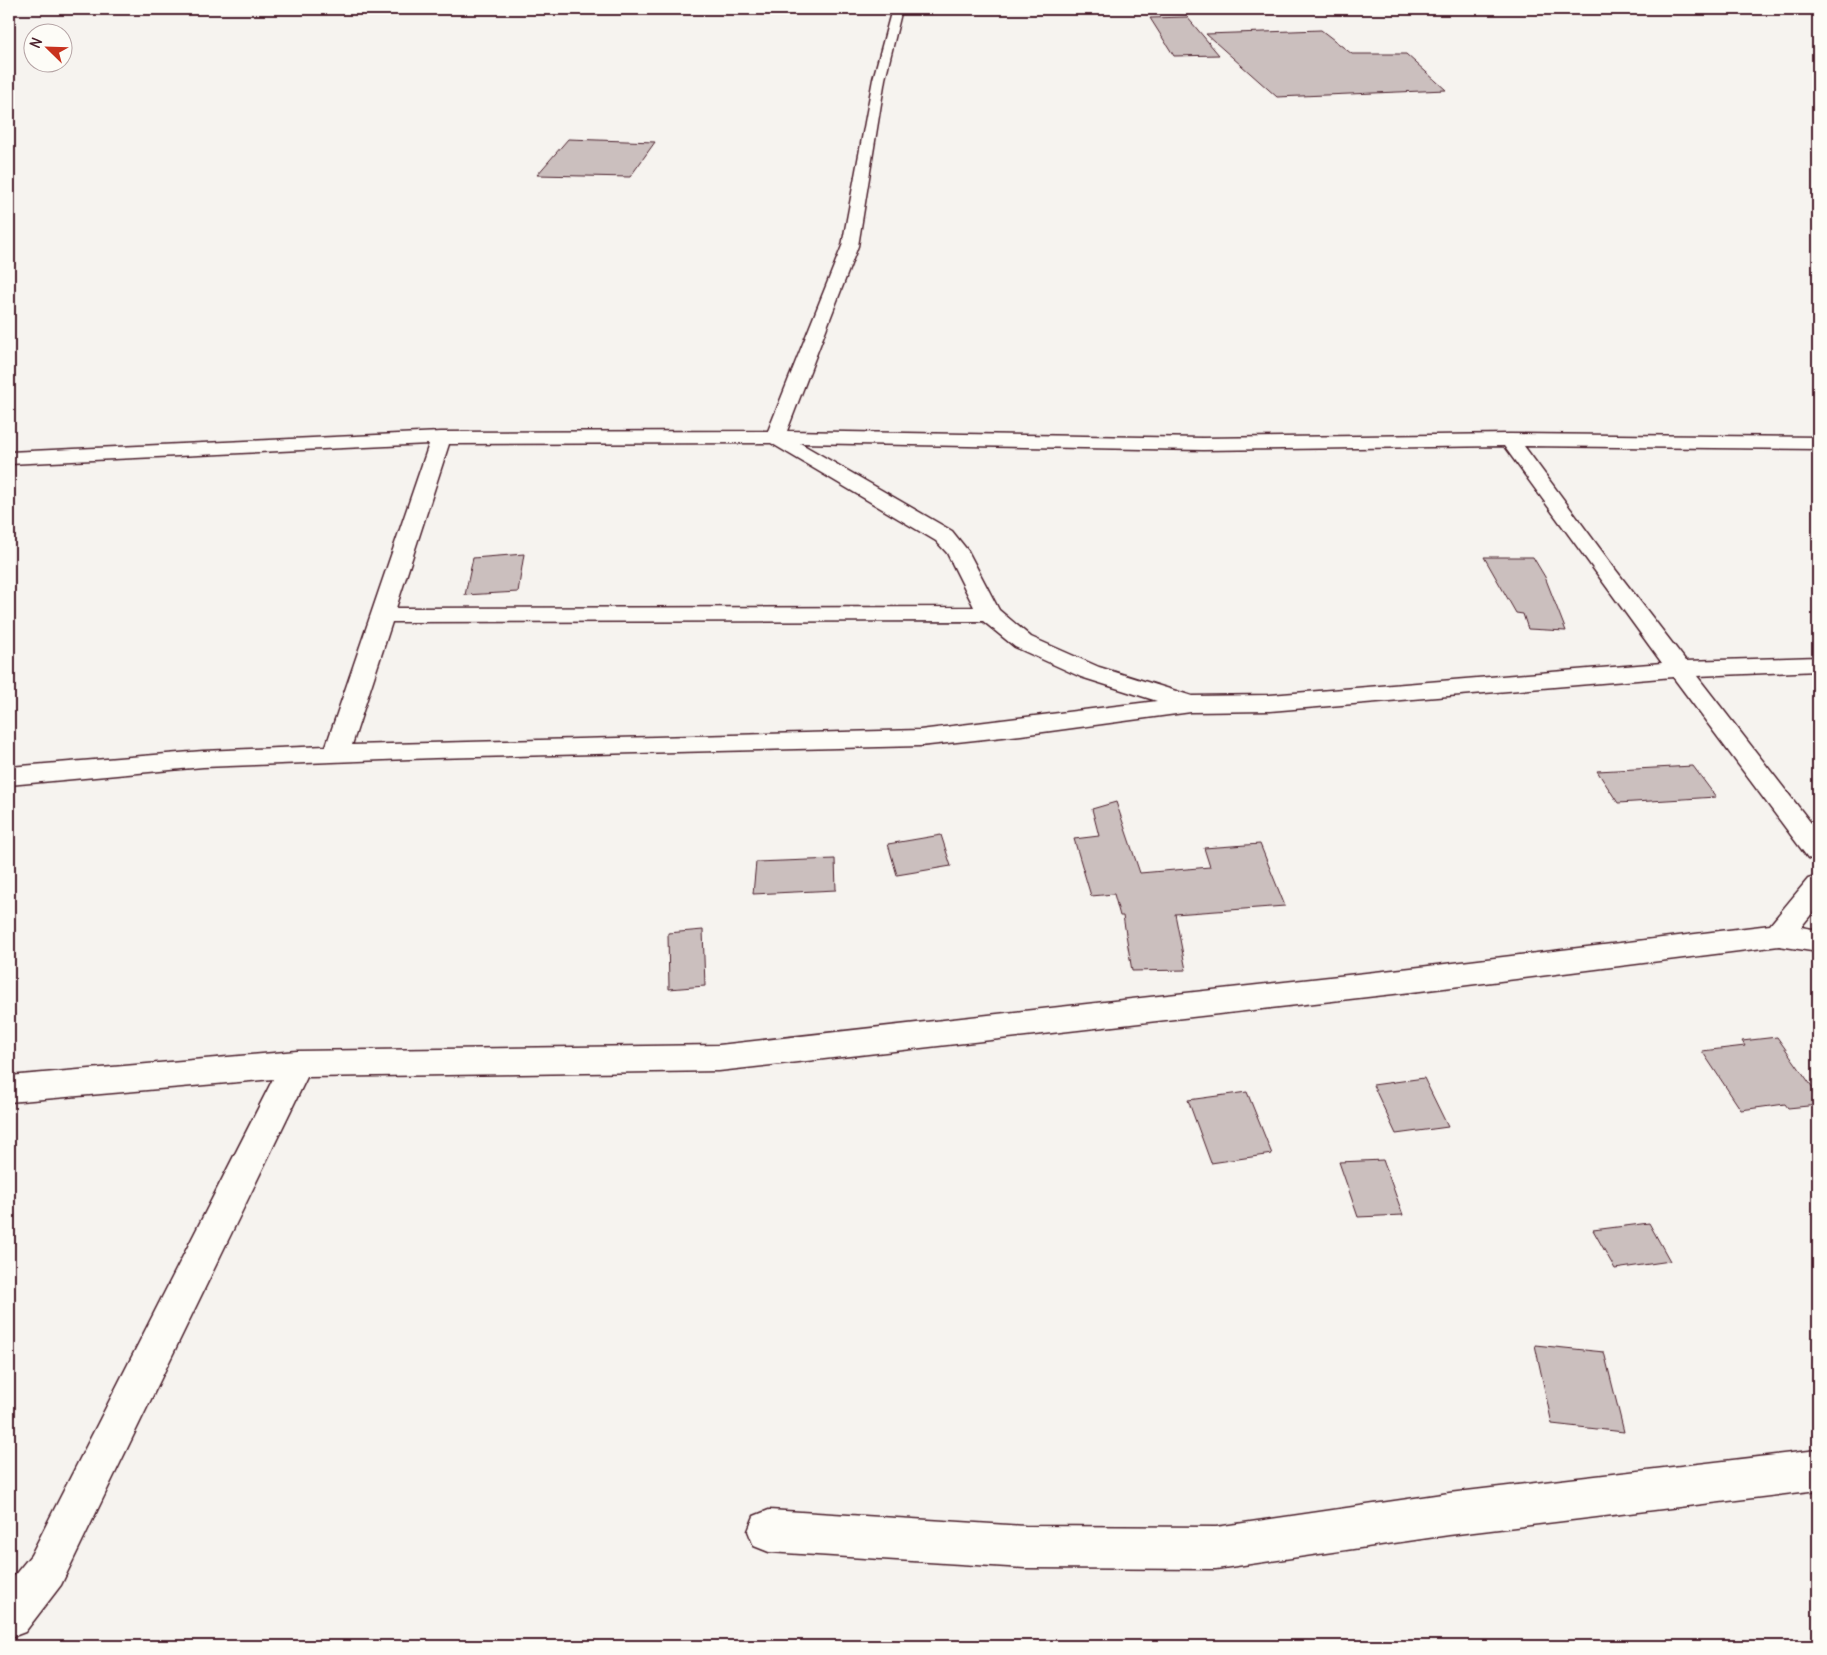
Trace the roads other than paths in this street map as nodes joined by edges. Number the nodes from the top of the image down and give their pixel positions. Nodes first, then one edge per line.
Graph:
1 (897, 9) edge
2 (442, 438) junction
3 (775, 438) junction
4 (1510, 440) junction
5 (1818, 443) edge
6 (9, 458) edge
7 (989, 614) junction
8 (381, 615) junction
9 (1818, 664) edge
10 (1679, 669) junction
11 (1191, 704) junction
12 (336, 754) junction
13 (9, 776) edge
14 (1818, 852) edge
15 (1818, 886) edge
16 (1779, 936) junction
17 (1818, 941) edge
18 (296, 1064) junction
19 (9, 1089) edge
20 (1818, 1470) edge
21 (768, 1531) dead end
22 (9, 1616) edge

1 - 3 street
2 - 3 street
2 - 6 street
2 - 8 street
3 - 4 street
3 - 7 street
4 - 5 street
4 - 10 street
7 - 8 street
7 - 11 street
8 - 12 street
9 - 10 street
10 - 11 street
10 - 14 street
11 - 12 street
12 - 13 street
15 - 16 street
16 - 17 street
16 - 18 street
18 - 19 street
18 - 22 street
20 - 21 street

